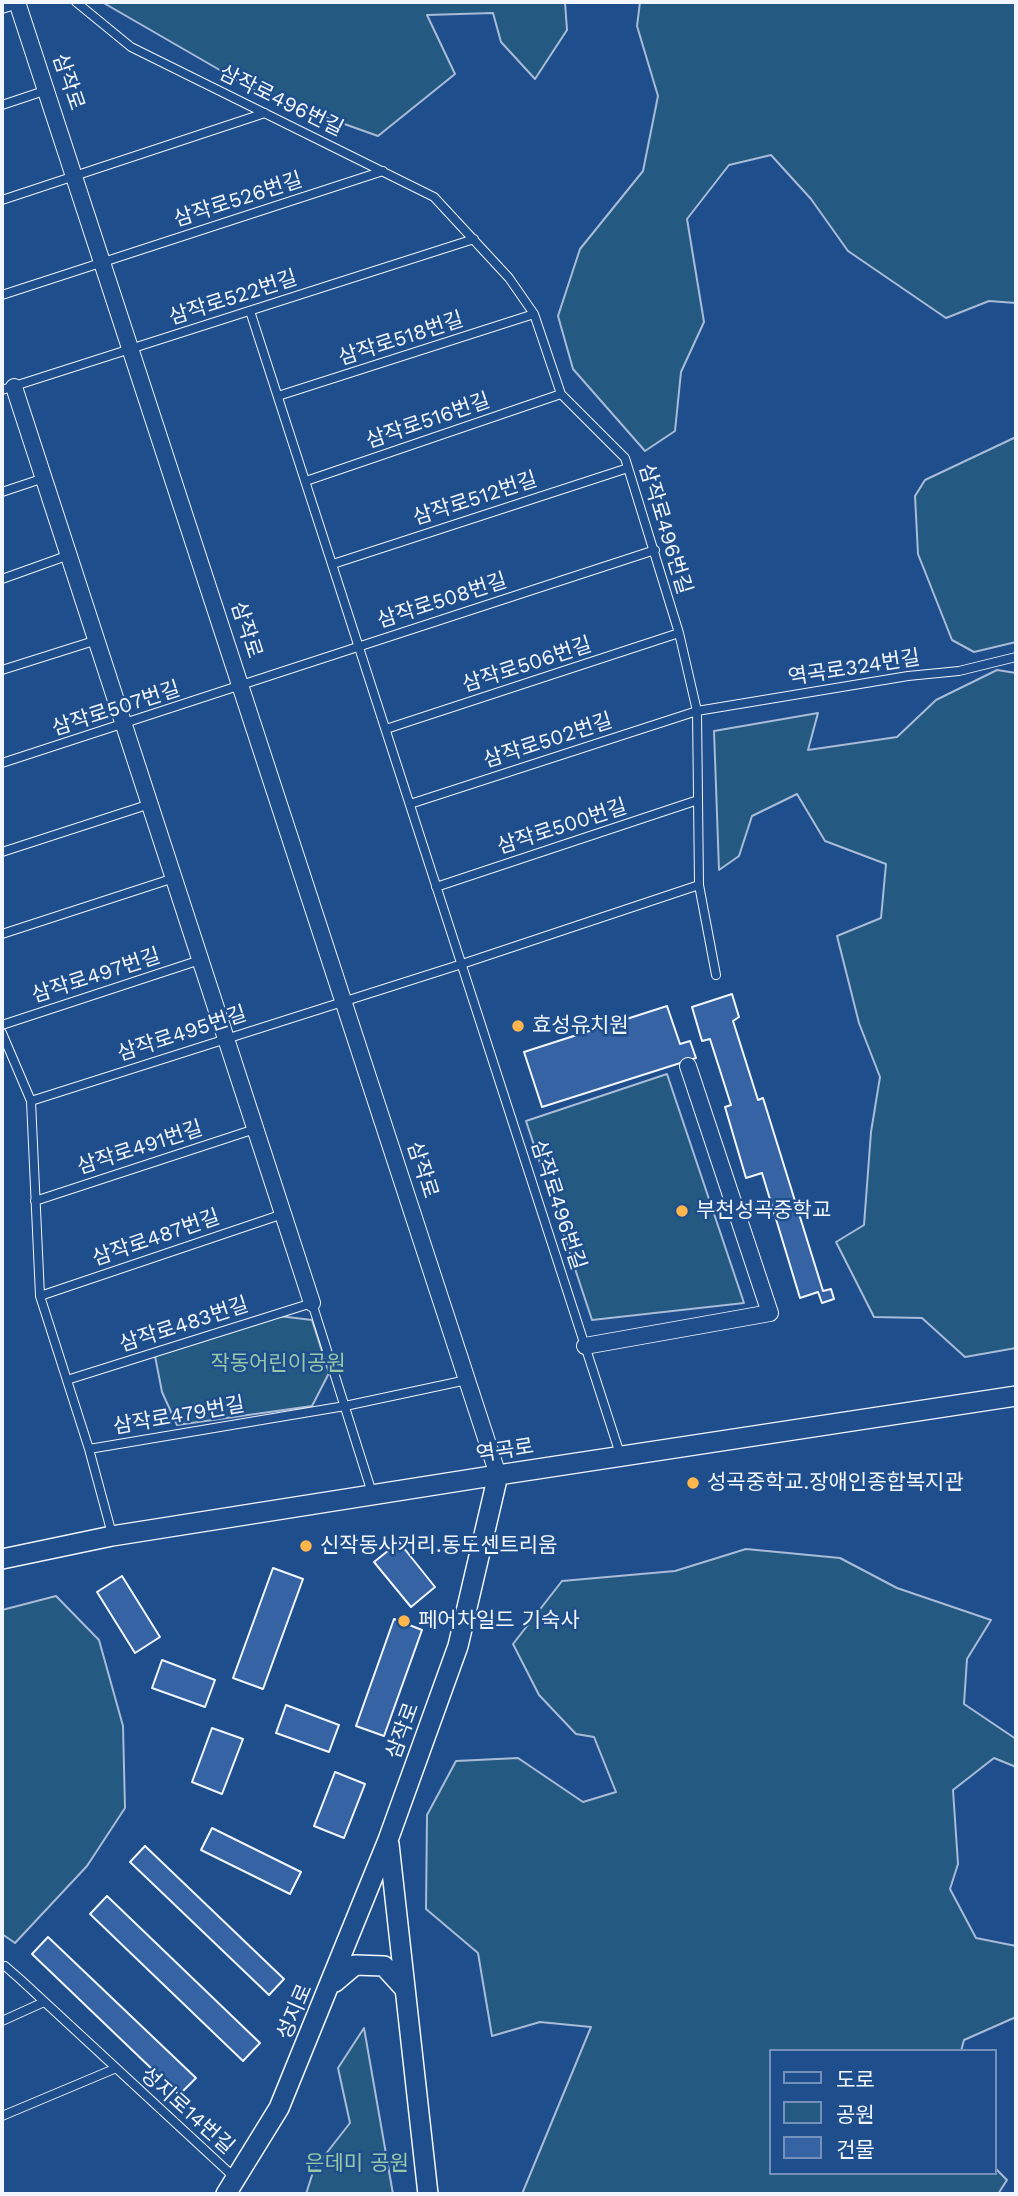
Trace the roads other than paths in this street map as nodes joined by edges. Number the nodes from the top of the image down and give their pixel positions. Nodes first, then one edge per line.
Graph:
1 (76, 2) edge
2 (12, 5) edge
3 (47, 90) junction
4 (2, 105) edge
5 (265, 113) junction
6 (383, 171) junction
7 (76, 176) junction
8 (2, 200) edge
9 (474, 239) junction
10 (103, 263) junction
11 (2, 295) edge
12 (250, 311) junction
13 (534, 314) junction
14 (130, 349) junction
15 (8, 388) edge
16 (561, 394) junction
17 (278, 396) junction
18 (628, 468) junction
19 (44, 478) junction
20 (306, 481) junction
21 (2, 492) edge
22 (655, 550) junction
23 (69, 555) junction
24 (333, 564) junction
25 (2, 579) edge
26 (679, 633) junction
27 (97, 640) junction
28 (359, 647) junction
29 (1016, 657) edge
30 (2, 670) edge
31 (241, 687) junction
32 (697, 711) junction
33 (124, 724) junction
34 (386, 729) junction
35 (2, 763) edge
36 (698, 800) junction
37 (150, 804) junction
38 (410, 804) junction
39 (2, 852) edge
40 (174, 878) junction
41 (699, 886) junction
42 (436, 887) junction
43 (2, 934) edge
44 (200, 960) junction
45 (462, 964) junction
46 (716, 975) dead end
47 (343, 1001) junction
48 (2, 1025) edge
49 (2, 1033) edge
50 (226, 1038) junction
51 (688, 1066) dead end
52 (31, 1101) junction
53 (255, 1129) junction
54 (36, 1201) junction
55 (283, 1214) junction
56 (40, 1296) junction
57 (312, 1303) junction
58 (585, 1346) junction
59 (67, 1380) junction
60 (467, 1380) junction
61 (1016, 1396) edge
62 (345, 1406) junction
63 (89, 1449) junction
64 (621, 1457) junction
65 (498, 1475) junction
66 (373, 1496) junction
67 (113, 1536) junction
68 (2, 1559) edge
69 (388, 1840) junction
70 (2, 1967) edge
71 (332, 1985) junction
72 (404, 1988) junction
73 (44, 2002) junction
74 (2, 2021) edge
75 (114, 2069) junction
76 (2, 2116) edge
77 (231, 2187) edge
78 (428, 2194) edge

1 - 5 lane, 삼작로496번길
2 - 3 street, 삼작로
3 - 4 lane
3 - 7 street, 삼작로
5 - 6 lane, 삼작로496번길
5 - 7 lane
6 - 9 lane, 삼작로496번길
6 - 10 lane, 삼작로526번길
7 - 8 lane
7 - 10 street, 삼작로
9 - 12 lane, 삼작로522번길
9 - 13 lane, 삼작로496번길
10 - 11 lane, 삼작로526번길
10 - 14 street, 삼작로
12 - 14 lane, 삼작로522번길
12 - 17 lane, 삼작로496번길
13 - 16 lane, 삼작로496번길
13 - 17 lane, 삼작로518번길
14 - 15 lane, 삼작로522번길
14 - 31 street, 삼작로
15 - 19 street
16 - 18 lane, 삼작로496번길
16 - 20 lane, 삼작로516번길
17 - 20 lane, 삼작로496번길
18 - 22 lane, 삼작로496번길
18 - 24 lane, 삼작로512번길
19 - 21 lane
19 - 23 street
20 - 24 lane, 삼작로496번길
22 - 26 lane, 삼작로496번길
22 - 28 lane, 삼작로508번길
23 - 25 lane
23 - 27 street
24 - 28 lane, 삼작로496번길
26 - 32 lane, 삼작로496번길
26 - 34 lane, 삼작로506번길
27 - 30 lane
27 - 33 street
28 - 31 lane, 삼작로508번길
28 - 34 lane, 삼작로496번길
29 - 32 lane, 역곡로324번길
31 - 33 lane, 삼작로507번길
31 - 47 street, 삼작로
32 - 36 lane, 삼작로496번길
32 - 38 lane, 삼작로502번길
33 - 35 lane, 삼작로507번길
33 - 37 street
34 - 38 lane, 삼작로496번길
36 - 41 lane, 삼작로496번길
36 - 42 lane, 삼작로500번길
37 - 39 lane
37 - 40 street
38 - 42 lane, 삼작로496번길
40 - 43 lane
40 - 44 street
41 - 45 lane
41 - 46 lane, 삼작로496번길
42 - 45 lane, 삼작로496번길
44 - 48 lane, 삼작로497번길
44 - 50 street
45 - 47 lane
45 - 58 lane, 삼작로496번길
47 - 50 lane, 삼작로495번길
47 - 60 street, 삼작로
49 - 52 lane
50 - 52 lane, 삼작로495번길
50 - 53 street
51 - 58 street
52 - 54 lane, 삼작로479번길
53 - 54 lane, 삼작로491번길
53 - 55 street
54 - 56 lane, 삼작로479번길
55 - 56 lane, 삼작로487번길
55 - 57 street
56 - 59 lane, 삼작로479번길
57 - 59 lane, 삼작로483번길
57 - 62 lane
58 - 64 lane, 삼작로496번길
59 - 63 lane, 삼작로479번길
60 - 62 lane, 삼작로479번길
60 - 65 street, 삼작로
61 - 64 street, 역곡로
62 - 63 lane, 삼작로479번길
62 - 66 lane
63 - 67 lane
64 - 65 street, 역곡로
65 - 66 street, 역곡로
65 - 69 street, 삼작로
66 - 67 street, 역곡로
67 - 68 street, 역곡로
69 - 71 street, 성지로
69 - 72 street, 삼작로
70 - 73 lane, 성지로14번길
71 - 72 street
71 - 77 street, 성지로
72 - 78 street, 삼작로
73 - 74 lane
73 - 75 lane, 성지로14번길
75 - 76 lane, 성지로14번길
75 - 77 lane, 성지로14번길

